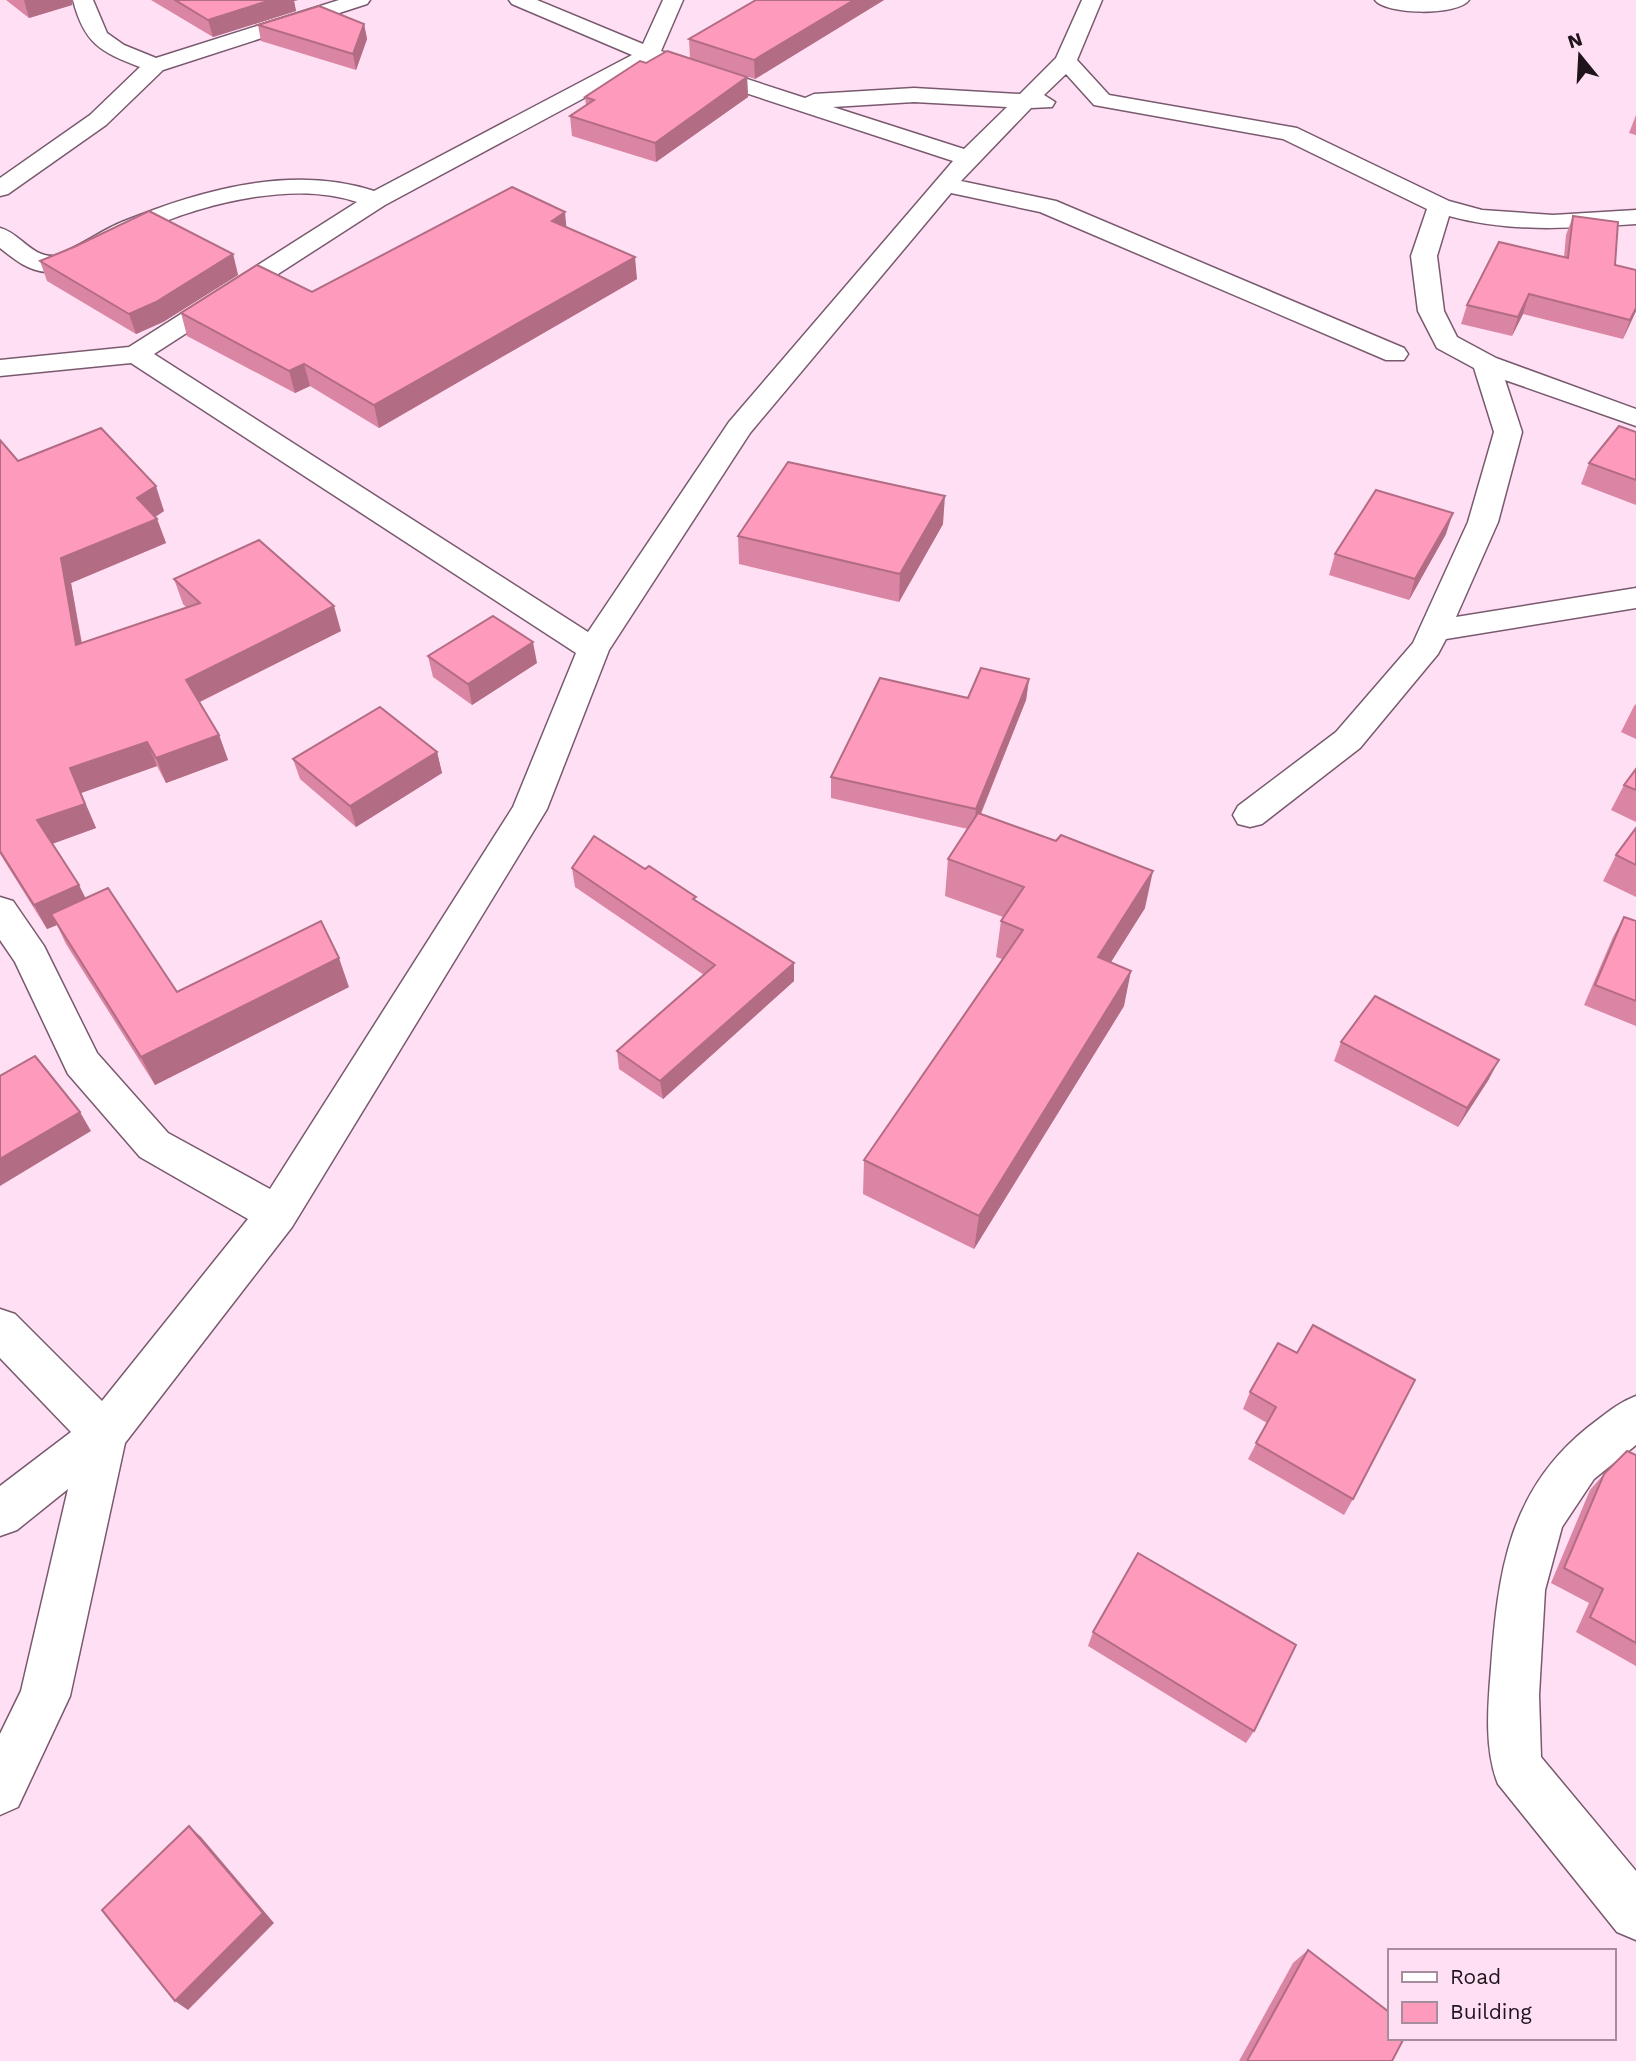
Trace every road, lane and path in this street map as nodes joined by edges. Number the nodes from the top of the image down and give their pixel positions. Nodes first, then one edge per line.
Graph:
1 (83, 0) edge
2 (360, 0) edge
3 (519, 0) edge
4 (673, 0) edge
5 (1092, 0) edge
6 (1385, 0) edge
7 (1460, 0) edge
8 (649, 54) junction
9 (1066, 61) junction
10 (155, 65) junction
11 (1102, 100) junction
12 (796, 102) junction
13 (1026, 102) junction
14 (968, 158) junction
15 (946, 185) junction
16 (0, 189) edge
17 (376, 200) junction
18 (1440, 206) junction
19 (1636, 217) edge
20 (0, 235) edge
21 (136, 354) junction
22 (1395, 354) dead end
23 (1486, 364) junction
24 (0, 368) edge
25 (1636, 418) edge
26 (1636, 598) edge
27 (1434, 631) junction
28 (593, 650) junction
29 (1250, 815) dead end
30 (0, 911) edge
31 (277, 1214) junction
32 (0, 1328) edge
33 (1636, 1417) edge
34 (104, 1434) junction
35 (0, 1514) edge
36 (0, 1789) edge
37 (1636, 1913) edge

1 - 10 street
2 - 10 street
3 - 8 street
4 - 8 street
5 - 9 street
6 - 7 street
8 - 12 street
8 - 17 street
9 - 11 street
9 - 13 street
10 - 16 street
11 - 13 street
11 - 18 street
12 - 13 street
12 - 14 street
13 - 14 street
14 - 15 street
15 - 22 street
15 - 28 street
17 - 20 street
17 - 21 street
18 - 19 street
18 - 23 street
21 - 24 street
21 - 28 street
23 - 25 street
23 - 27 street
26 - 27 street
27 - 29 street
28 - 31 street
30 - 31 street
31 - 34 street
32 - 34 street
33 - 37 street
34 - 35 street
34 - 36 street

